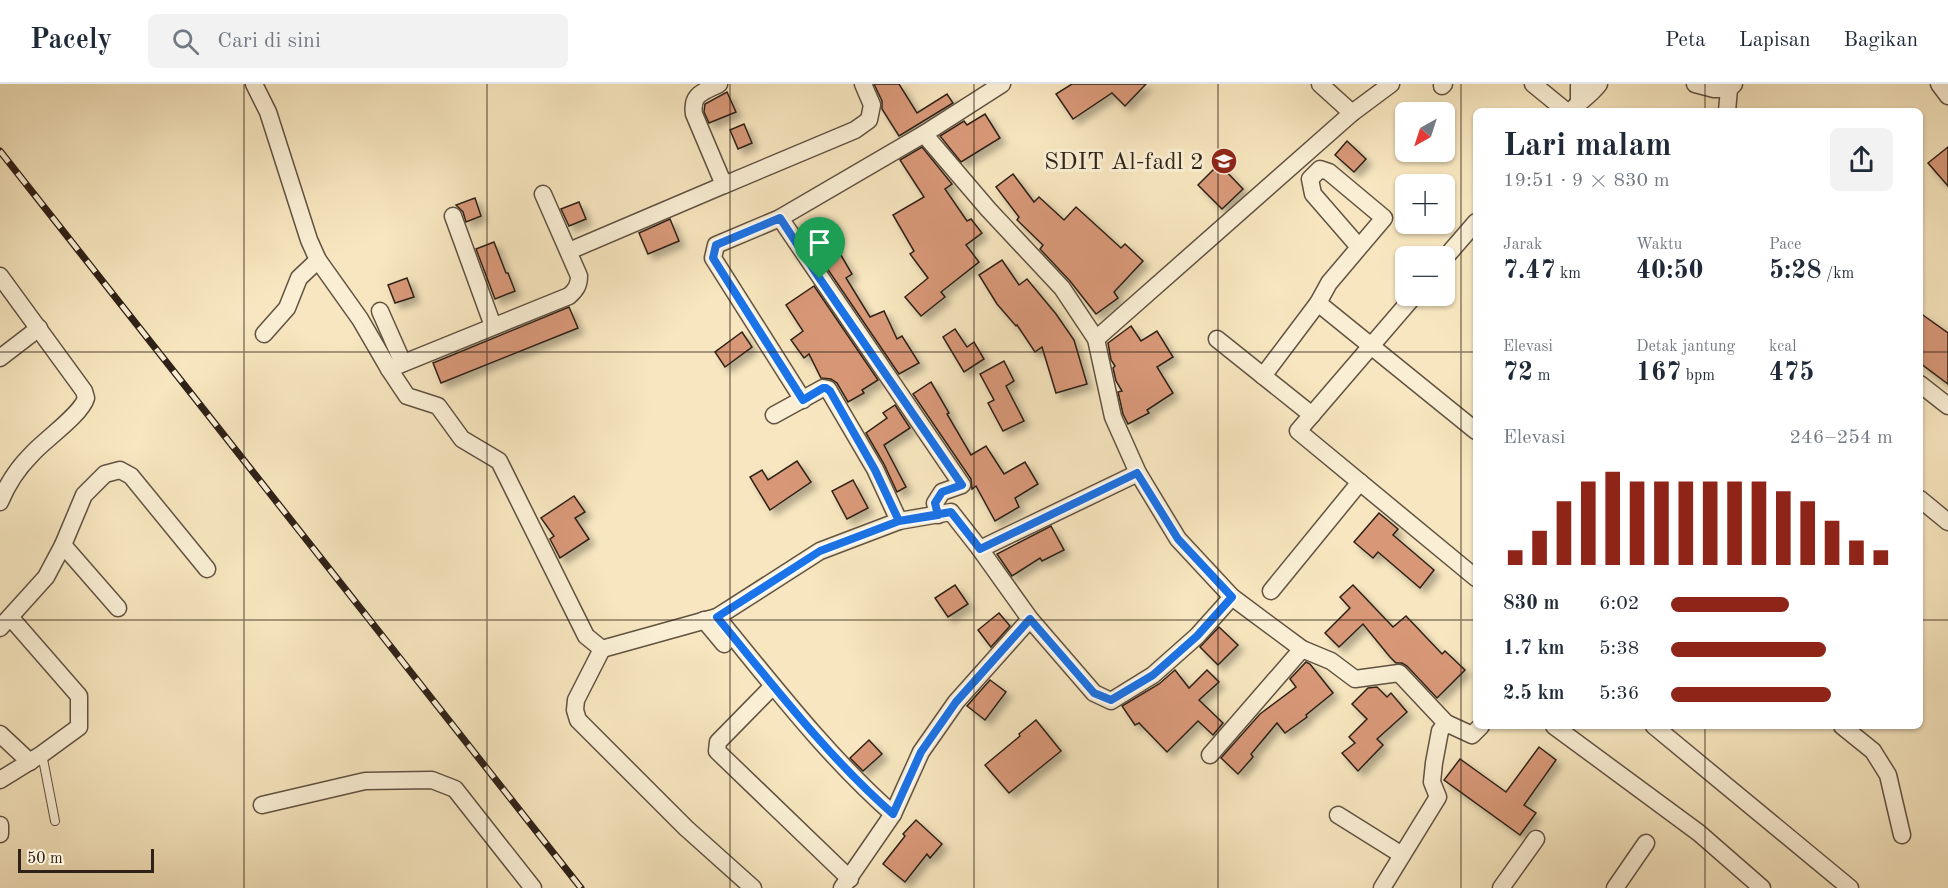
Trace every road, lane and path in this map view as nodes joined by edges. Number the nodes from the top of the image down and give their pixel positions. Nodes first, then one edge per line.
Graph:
1 (254, 84) edge
2 (719, 84) edge
3 (863, 84) edge
4 (1002, 84) edge
5 (1320, 84) edge
6 (1390, 84) edge
7 (1533, 84) edge
8 (1581, 84) edge
9 (1599, 84) edge
10 (1695, 84) edge
11 (1939, 84) edge
12 (1732, 87) edge
13 (1948, 96) edge
14 (1572, 108) edge
15 (1728, 108) edge
16 (1352, 113) junction
17 (924, 134) junction
18 (723, 185) junction
19 (543, 194) dead end
20 (453, 216) dead end
21 (780, 218) junction
22 (1473, 225) edge
23 (1455, 246) edge
24 (1359, 247) junction
25 (569, 252) junction
26 (318, 260) junction
27 (0, 276) edge
28 (1318, 303) junction
29 (1405, 306) edge
30 (380, 311) dead end
31 (493, 326) junction
32 (39, 328) junction
33 (264, 334) dead end
34 (1096, 339) junction
35 (1217, 339) dead end
36 (1371, 346) junction
37 (0, 358) edge
38 (396, 366) junction
39 (1263, 376) junction
40 (1923, 386) edge
41 (803, 400) junction
42 (1948, 406) edge
43 (774, 415) dead end
44 (1312, 415) junction
45 (1473, 429) edge
46 (1137, 473) junction
47 (1360, 482) junction
48 (1923, 501) edge
49 (0, 502) edge
50 (938, 515) junction
51 (899, 521) junction
52 (1948, 522) edge
53 (63, 545) junction
54 (980, 549) junction
55 (207, 569) dead end
56 (1473, 576) edge
57 (1271, 591) dead end
58 (1232, 597) junction
59 (117, 608) dead end
60 (711, 619) junction
61 (1030, 619) junction
62 (5, 623) edge
63 (724, 644) dead end
64 (602, 649) junction
65 (1302, 649) junction
66 (773, 686) junction
67 (1446, 723) junction
68 (1478, 729) edge
69 (1558, 729) edge
70 (1658, 729) edge
71 (1846, 729) edge
72 (0, 734) edge
73 (1210, 755) dead end
74 (36, 758) junction
75 (0, 780) edge
76 (262, 805) dead end
77 (893, 814) junction
78 (1338, 815) dead end
79 (54, 821) dead end
80 (0, 825) edge
81 (0, 834) edge
82 (1902, 835) dead end
83 (1536, 839) dead end
84 (1646, 843) dead end
85 (1402, 855) junction
86 (846, 883) edge
87 (533, 888) edge
88 (753, 888) edge
89 (1382, 888) edge
90 (1501, 888) edge
91 (1615, 888) edge
92 (1761, 888) edge
93 (1850, 888) edge

1 - 26 street
2 - 18 street
3 - 18 street
4 - 17 street
5 - 16 street
6 - 16 street
7 - 14 street
8 - 14 street
9 - 14 street
10 - 12 street
11 - 13 street
12 - 15 street
16 - 34 street
17 - 21 street
17 - 34 street
18 - 25 street
19 - 25 street
20 - 31 street
21 - 41 street
21 - 50 street
22 - 23 street
24 - 24 street
24 - 28 street
25 - 31 street
26 - 33 street
26 - 38 street
27 - 32 street
28 - 36 street
28 - 39 street
29 - 36 street
30 - 38 street
31 - 38 street
32 - 37 street
32 - 49 street
34 - 46 street
35 - 39 street
36 - 44 street
36 - 45 street
38 - 64 street
39 - 44 street
40 - 42 street
41 - 43 street
41 - 51 street
44 - 47 street
46 - 54 street
46 - 58 street
47 - 56 street
47 - 57 street
48 - 52 street
50 - 51 street
50 - 54 street
51 - 60 street
53 - 55 street
53 - 59 street
53 - 62 street
54 - 61 street
58 - 61 street
58 - 65 street
60 - 63 street
60 - 64 street
60 - 66 street
61 - 77 street
62 - 74 street
64 - 88 street
65 - 67 street
65 - 73 street
66 - 77 street
66 - 86 street
67 - 68 street
67 - 85 street
69 - 92 street
70 - 93 street
71 - 82 street
72 - 74 street
74 - 75 street
74 - 79 lane
76 - 87 street
77 - 86 street
78 - 85 street
80 - 81 street
83 - 90 street
84 - 91 street
85 - 89 street

